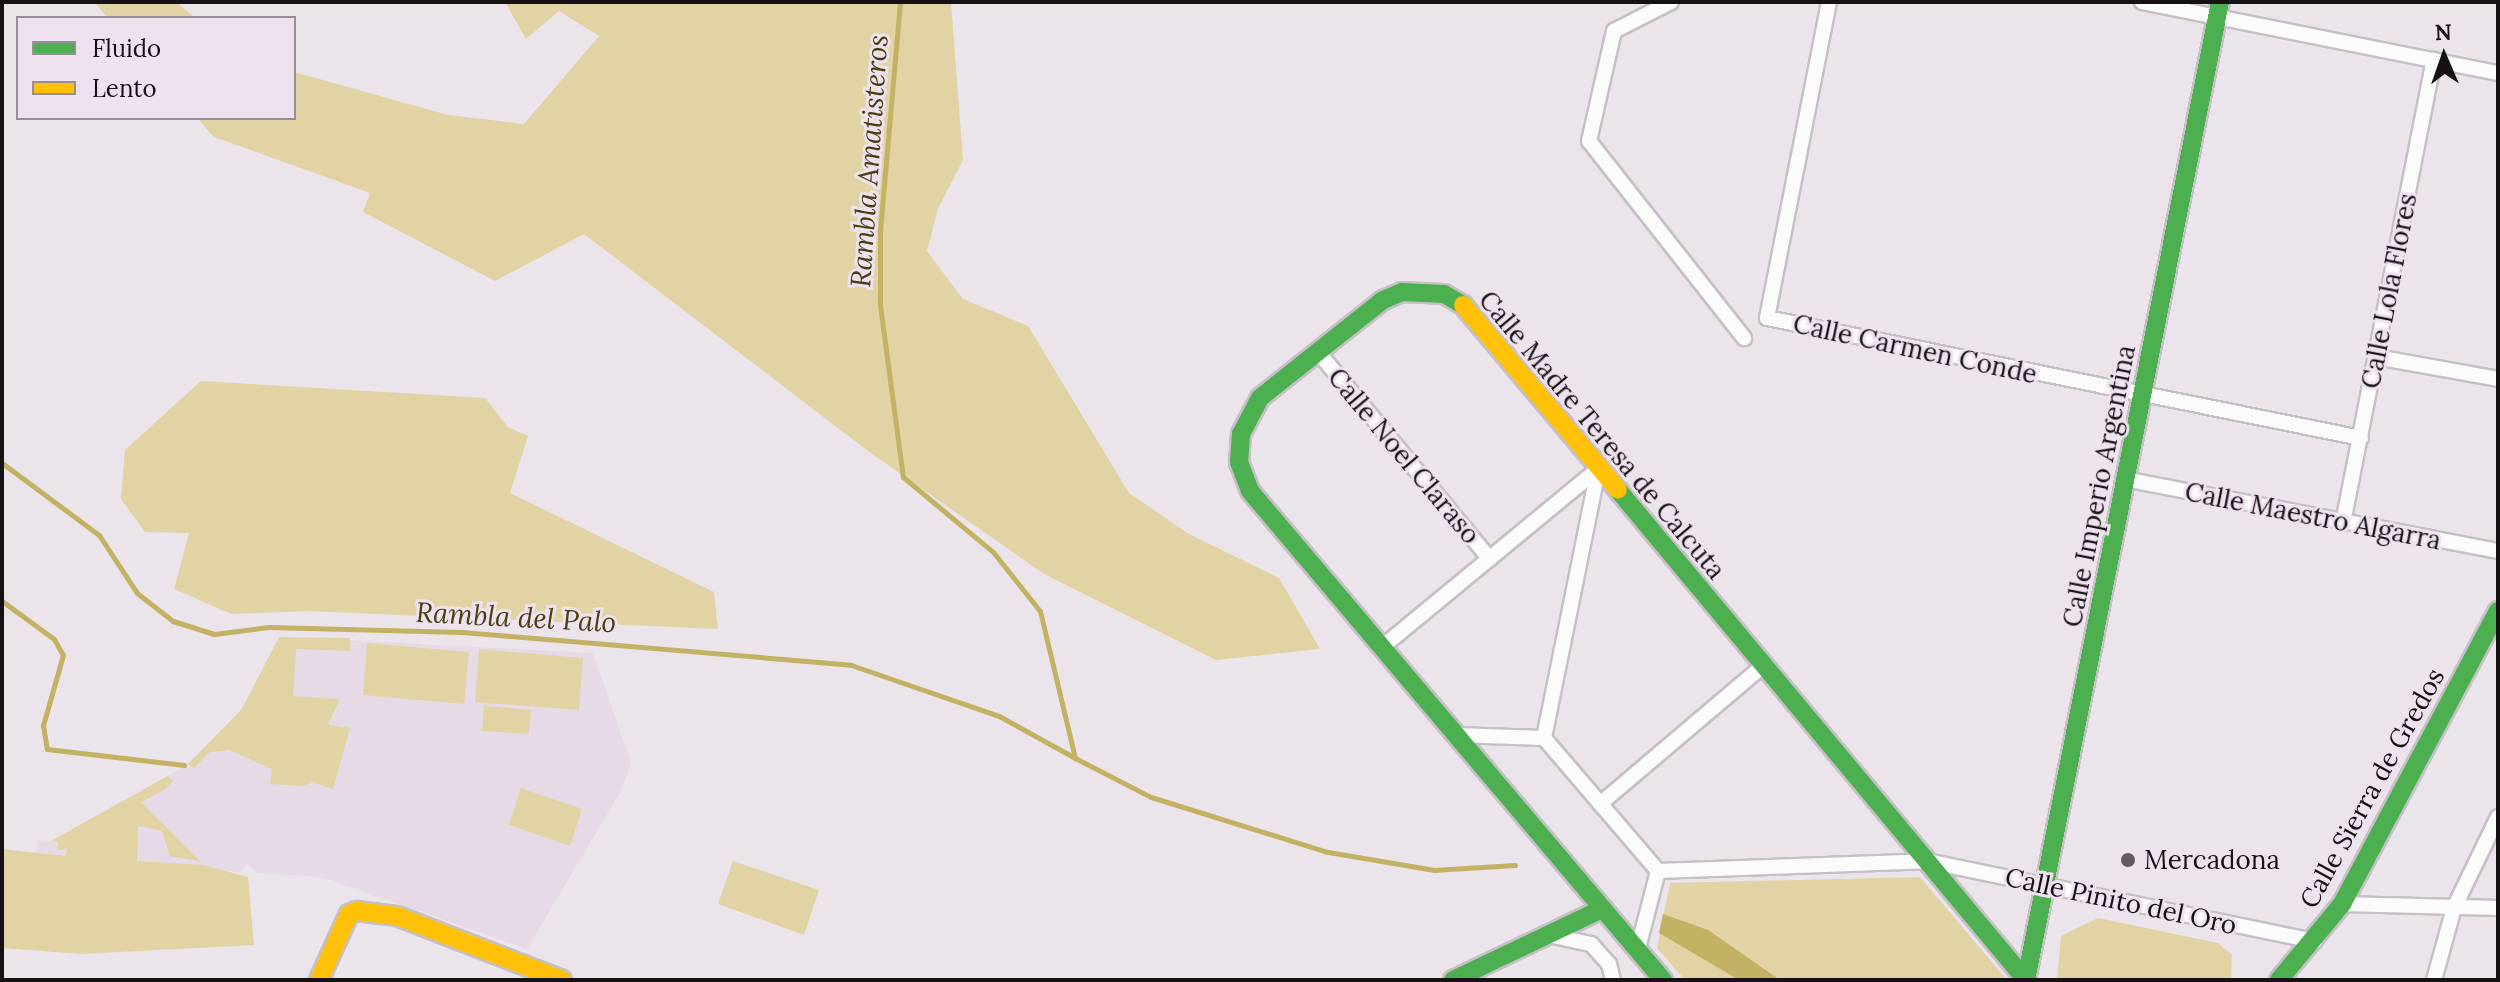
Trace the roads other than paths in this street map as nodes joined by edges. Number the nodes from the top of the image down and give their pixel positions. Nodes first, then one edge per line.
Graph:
1 (1671, 2) edge
2 (1829, 2) edge
3 (2142, 2) edge
4 (2219, 10) edge
5 (2434, 60) junction
6 (2498, 73) edge
7 (1744, 338) dead end
8 (1318, 352) junction
9 (2376, 357) junction
10 (2498, 379) edge
11 (2144, 398) junction
12 (2361, 438) junction
13 (1598, 469) junction
14 (2129, 480) junction
15 (2343, 523) junction
16 (2498, 551) edge
17 (1490, 559) junction
18 (2498, 611) edge
19 (1381, 648) junction
20 (1763, 666) junction
21 (1455, 735) junction
22 (1544, 738) junction
23 (1600, 804) junction
24 (2498, 817) edge
25 (1927, 861) junction
26 (1658, 871) junction
27 (2045, 884) junction
28 (2342, 904) junction
29 (2454, 908) junction
30 (2498, 908) edge
31 (1600, 910) junction
32 (1544, 937) junction
33 (2315, 941) junction
34 (1637, 952) junction
35 (2301, 958) junction
36 (319, 980) edge
37 (562, 980) edge
38 (1453, 980) edge
39 (1613, 980) edge
40 (1663, 980) edge
41 (2026, 980) edge
42 (2279, 980) edge
43 (2299, 980) edge
44 (2434, 980) edge

1 - 7 street
2 - 11 street, Calle Carmen Conde
3 - 4 street
4 - 5 street
4 - 11 street, Calle Imperio Argentina
5 - 6 street
5 - 9 street, Calle Lola Flores
8 - 13 street, Calle Madre Teresa de Calcuta
8 - 17 street, Calle Noel Claraso
8 - 19 street, Calle Madre Teresa de Calcuta
9 - 10 street
9 - 12 street, Calle Lola Flores
11 - 12 street
11 - 14 street, Calle Imperio Argentina
12 - 15 street, Calle Lola Flores
13 - 17 street
13 - 20 street, Calle Madre Teresa de Calcuta
13 - 22 street
14 - 15 street, Calle Maestro Algarra
14 - 27 street, Calle Imperio Argentina
15 - 16 street, Calle Maestro Algarra
17 - 19 street
18 - 28 street, Calle Sierra de Gredos
19 - 21 street, Calle Madre Teresa de Calcuta
20 - 23 street
20 - 25 street, Calle Madre Teresa de Calcuta
21 - 22 street
21 - 31 street, Calle Madre Teresa de Calcuta
22 - 23 street
23 - 26 street
24 - 29 street
25 - 26 street, Calle Pinito del Oro
25 - 27 street, Calle Pinito del Oro
25 - 41 street, Calle Madre Teresa de Calcuta
26 - 34 street
27 - 33 street, Calle Pinito del Oro
27 - 41 street, Calle Imperio Argentina
28 - 29 street
28 - 33 street, Calle Sierra de Gredos
29 - 30 street
29 - 44 street
31 - 32 street
31 - 34 street, Calle Madre Teresa de Calcuta
32 - 38 street
32 - 39 street
33 - 35 street, Calle Sierra de Gredos
34 - 40 street, Calle Madre Teresa de Calcuta
35 - 42 street, Calle Sierra de Gredos
35 - 43 street
36 - 37 street

